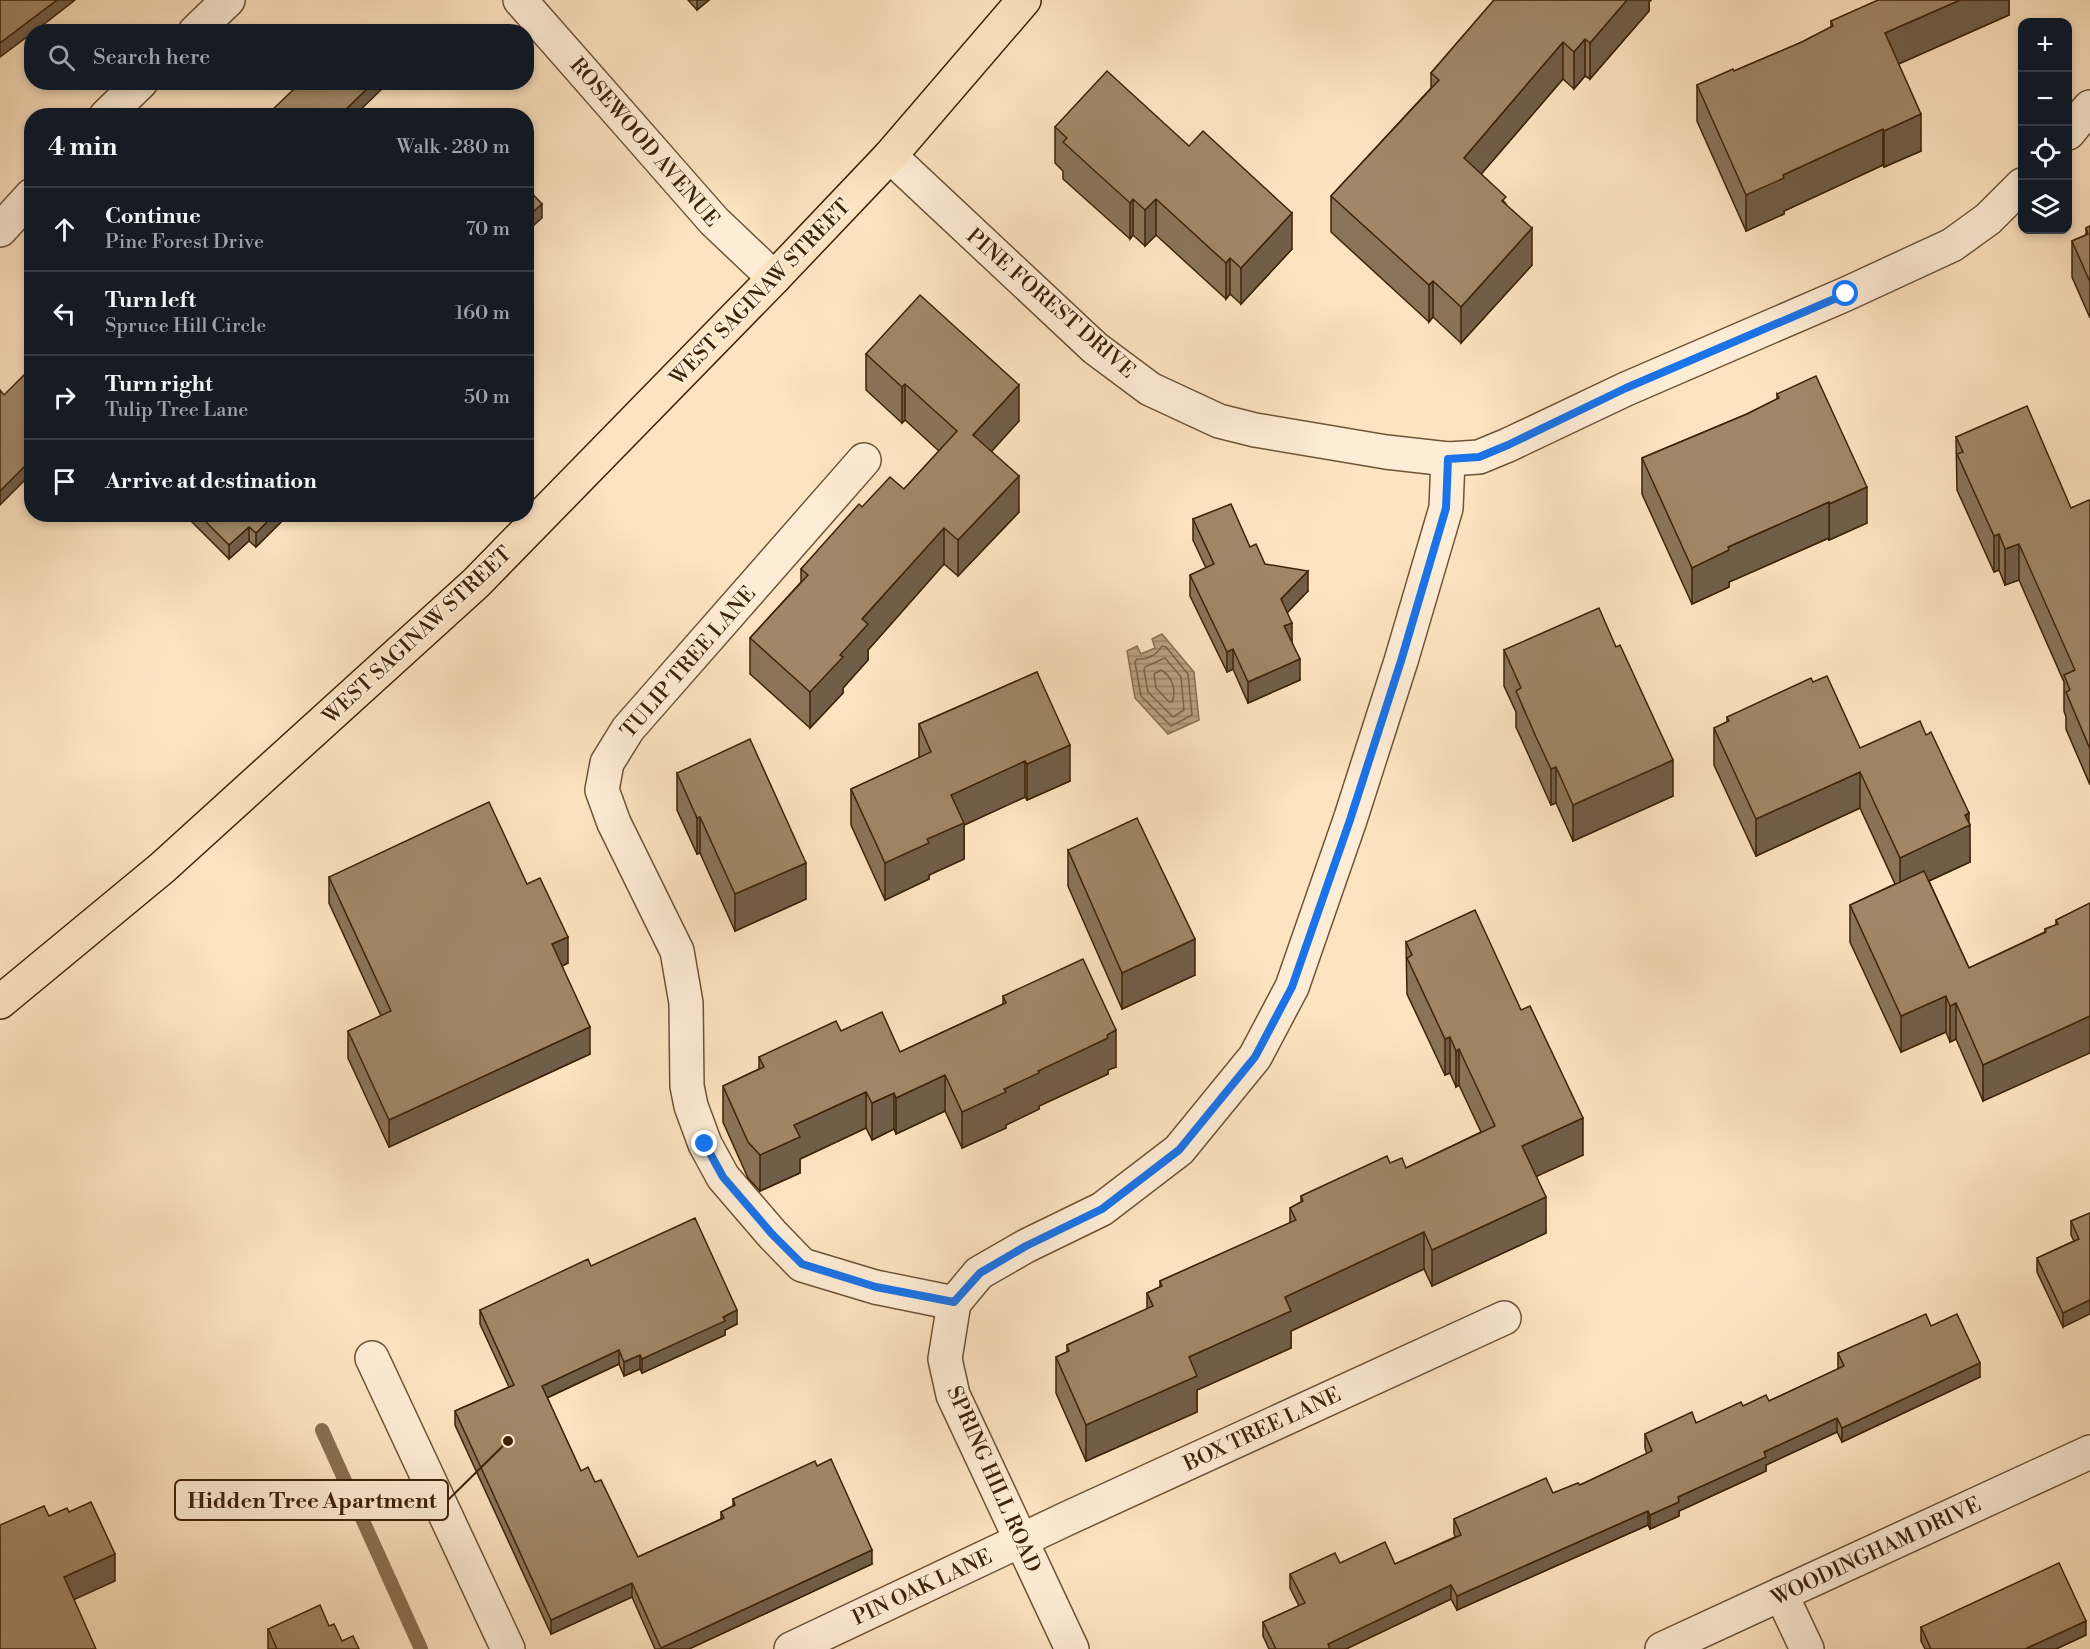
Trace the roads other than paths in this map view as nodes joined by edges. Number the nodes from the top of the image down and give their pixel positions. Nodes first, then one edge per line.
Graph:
1 (228, 0) edge
2 (520, 0) edge
3 (1024, 0) edge
4 (203, 24) edge
5 (133, 90) edge
6 (2090, 107) edge
7 (114, 108) edge
8 (2072, 127) edge
9 (890, 156) junction
10 (2018, 189) edge
11 (24, 204) edge
12 (0, 230) edge
13 (774, 278) junction
14 (1448, 459) junction
15 (864, 460) dead end
16 (0, 1002) edge
17 (954, 1302) junction
18 (1503, 1318) dead end
19 (372, 1358) dead end
20 (2090, 1452) edge
21 (1020, 1540) junction
22 (1781, 1594) junction
23 (508, 1649) edge
24 (791, 1649) edge
25 (1072, 1649) edge
26 (1662, 1649) edge
27 (1807, 1649) edge

1 - 4 street
2 - 13 street, ROSEWOOD AVENUE
3 - 9 main road, WEST SAGINAW STREET
5 - 7 street
6 - 8 street
9 - 13 main road, WEST SAGINAW STREET
9 - 14 street, PINE FOREST DRIVE
10 - 14 street, PINE FOREST DRIVE
11 - 12 street
13 - 16 main road, WEST SAGINAW STREET
14 - 17 street
15 - 17 street, TULIP TREE LANE
17 - 21 street, SPRING HILL ROAD
18 - 21 street, BOX TREE LANE
19 - 23 street
20 - 22 street, WOODINGHAM DRIVE
21 - 24 street, PIN OAK LANE
21 - 25 street, SPRING HILL ROAD
22 - 26 street, WOODINGHAM DRIVE
22 - 27 street

